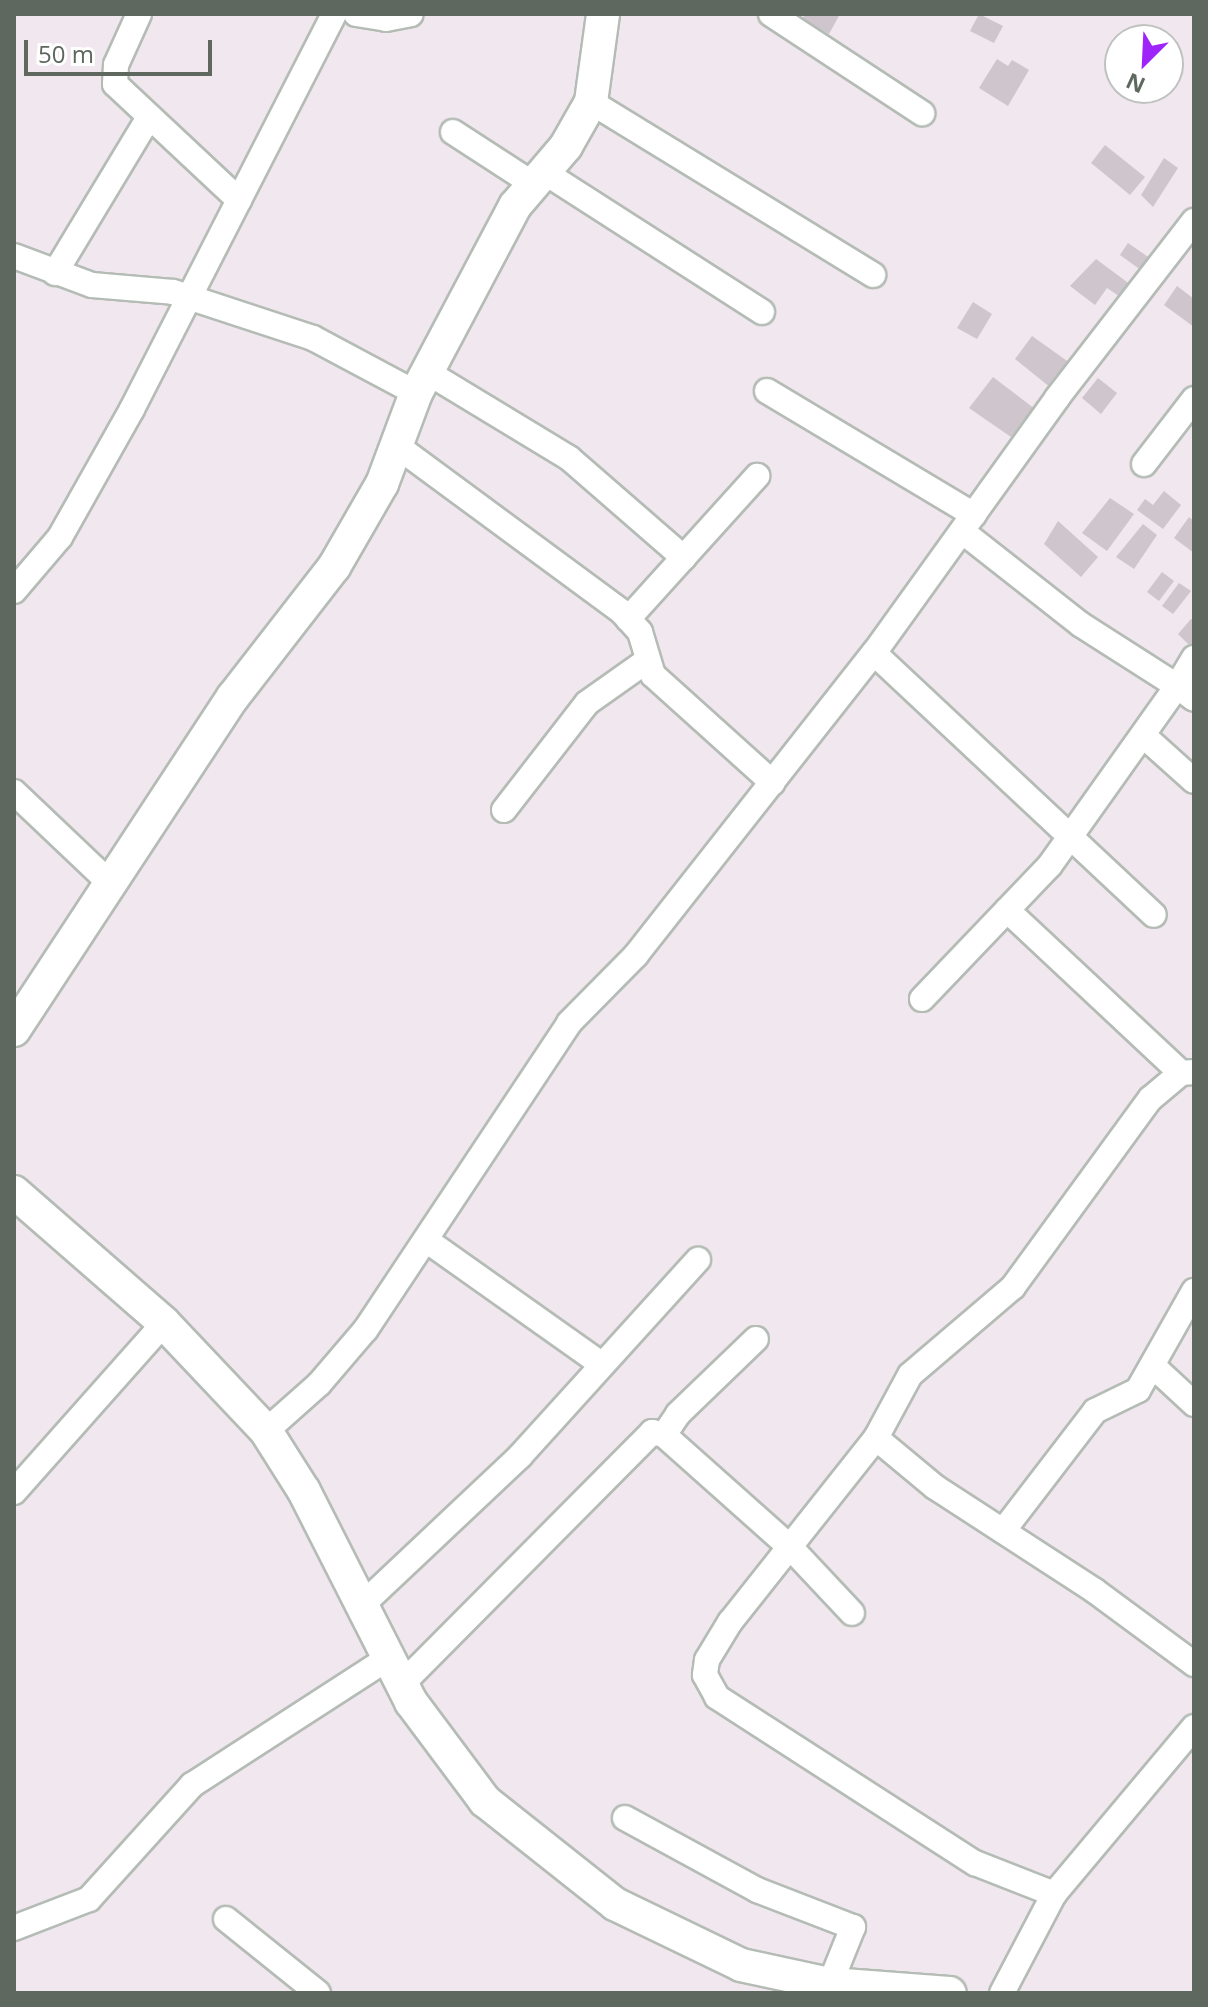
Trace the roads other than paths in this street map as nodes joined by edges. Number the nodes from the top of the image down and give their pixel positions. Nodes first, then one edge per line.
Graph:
1 (139, 14) edge
2 (334, 14) edge
3 (356, 14) edge
4 (411, 14) edge
5 (603, 14) edge
6 (771, 14) edge
7 (591, 102) junction
8 (922, 113) dead end
9 (149, 117) junction
10 (453, 132) dead end
11 (538, 178) junction
12 (239, 200) junction
13 (1194, 221) edge
14 (14, 256) edge
15 (55, 273) junction
16 (873, 275) dead end
17 (192, 299) junction
18 (762, 312) dead end
19 (422, 382) junction
20 (767, 391) dead end
21 (1194, 399) edge
22 (397, 446) junction
23 (1144, 464) dead end
24 (757, 476) dead end
25 (968, 523) junction
26 (684, 558) junction
27 (14, 591) edge
28 (628, 619) junction
29 (874, 653) junction
30 (1194, 658) edge
31 (645, 662) junction
32 (1186, 692) edge
33 (1145, 737) junction
34 (1194, 781) edge
35 (773, 783) junction
36 (14, 792) edge
37 (504, 810) dead end
38 (1071, 838) junction
39 (111, 884) junction
40 (1007, 910) junction
41 (1154, 915) dead end
42 (922, 999) dead end
43 (14, 1030) edge
44 (1187, 1072) edge
45 (14, 1192) edge
46 (426, 1240) junction
47 (698, 1260) dead end
48 (1194, 1291) edge
49 (164, 1323) junction
50 (756, 1339) dead end
51 (600, 1363) junction
52 (1153, 1366) junction
53 (1194, 1404) edge
54 (266, 1431) junction
55 (664, 1435) junction
56 (876, 1438) junction
57 (14, 1492) edge
58 (1003, 1531) junction
59 (791, 1548) junction
60 (362, 1605) junction
61 (852, 1613) dead end
62 (1194, 1664) edge
63 (395, 1671) junction
64 (1189, 1742) edge
65 (625, 1818) dead end
66 (1054, 1894) junction
67 (226, 1919) dead end
68 (14, 1928) edge
69 (830, 1984) junction
70 (318, 1993) edge
71 (950, 1993) edge
72 (1002, 1993) edge

1 - 9 street
2 - 12 street
3 - 4 street
5 - 7 street
6 - 8 street
7 - 11 street
7 - 16 street
9 - 12 street
9 - 15 street
10 - 11 street
11 - 18 street
11 - 19 street
12 - 17 street
13 - 25 street
14 - 15 street
15 - 17 street
17 - 19 street
17 - 27 street
19 - 22 street
19 - 26 street
20 - 25 street
21 - 23 street
22 - 28 street
22 - 39 street
24 - 26 street
25 - 29 street
25 - 32 street
26 - 28 street
28 - 31 street
29 - 35 street
29 - 38 street
30 - 32 street
31 - 35 street
31 - 37 street
32 - 33 street
33 - 34 street
33 - 38 street
35 - 46 street
36 - 39 street
38 - 40 street
38 - 41 street
39 - 43 street
40 - 42 street
40 - 44 street
44 - 56 street
45 - 49 street
46 - 51 street
46 - 54 street
47 - 51 street
48 - 52 street
49 - 54 street
49 - 57 street
50 - 55 street
51 - 60 street
52 - 53 street
52 - 58 street
54 - 60 street
55 - 59 street
55 - 63 street
56 - 58 street
56 - 59 street
58 - 62 street
59 - 61 street
59 - 66 street
60 - 63 street
63 - 68 street
63 - 69 street
64 - 66 street
65 - 69 street
66 - 72 street
67 - 70 street
69 - 71 street

